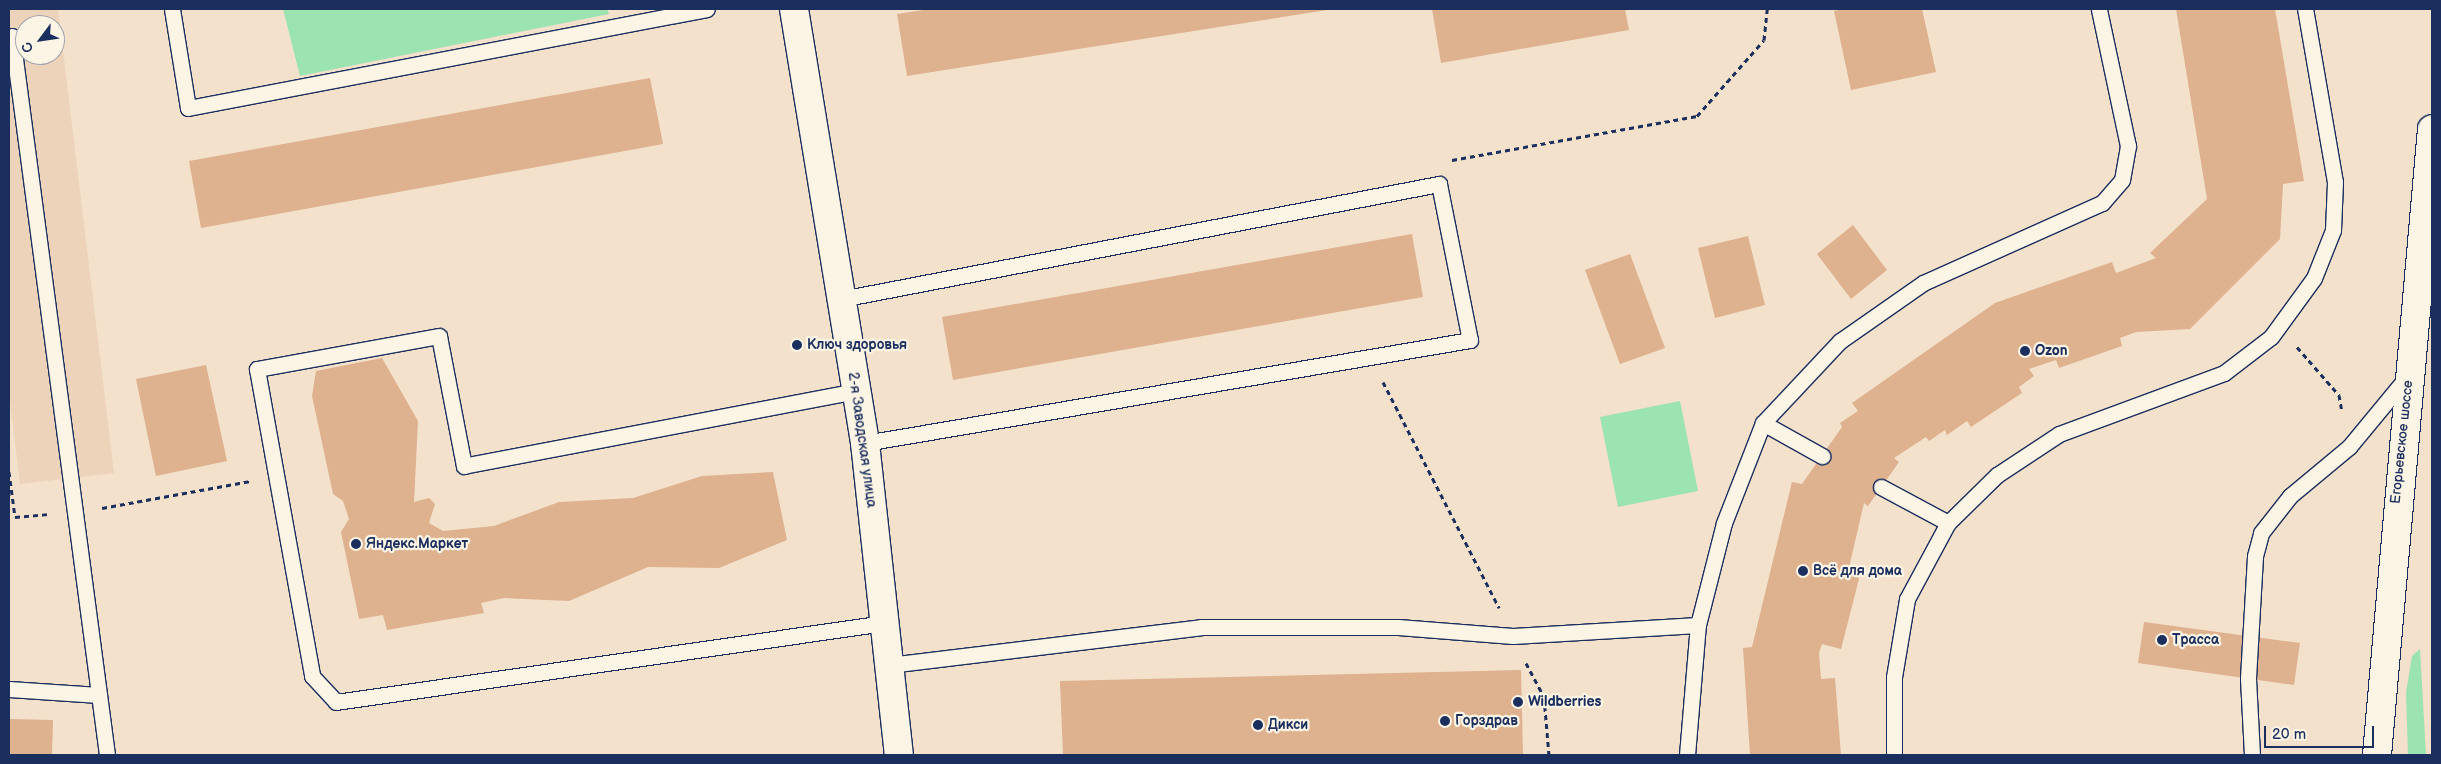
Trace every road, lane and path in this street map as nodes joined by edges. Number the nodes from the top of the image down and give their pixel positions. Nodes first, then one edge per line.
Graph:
1 (172, 9) edge
2 (707, 9) edge
3 (794, 9) edge
4 (1766, 9) edge
5 (2099, 9) edge
6 (2305, 9) edge
7 (12, 36) dead end
8 (2432, 129) edge
9 (1443, 162) dead end
10 (841, 299) junction
11 (2279, 326) junction
12 (1370, 356) junction
13 (2409, 374) junction
14 (856, 391) junction
15 (1763, 423) junction
16 (865, 443) junction
17 (2349, 447) junction
18 (1822, 456) dead end
19 (9, 472) edge
20 (276, 476) junction
21 (1881, 487) dead end
22 (76, 512) junction
23 (1948, 524) junction
24 (884, 623) junction
25 (1698, 625) junction
26 (1513, 636) junction
27 (888, 665) junction
28 (9, 689) edge
29 (99, 695) junction
30 (106, 755) edge
31 (899, 755) edge
32 (1549, 755) edge
33 (1687, 755) edge
34 (1894, 755) edge
35 (2252, 755) edge
36 (2377, 755) edge

1 - 2 lane
3 - 10 street, 2-я Заводская улица
4 - 9 path
5 - 15 lane
6 - 11 lane
7 - 22 lane
8 - 13 street, Егорьевское шоссе
10 - 12 lane
10 - 14 street, 2-я Заводская улица
11 - 17 path
11 - 23 lane
12 - 16 lane
12 - 26 path
13 - 17 lane
13 - 36 street, Егорьевское шоссе
14 - 16 street, 2-я Заводская улица
14 - 20 lane
15 - 18 lane
15 - 25 lane
16 - 24 street, 2-я Заводская улица
17 - 35 lane
19 - 22 path
20 - 22 path
20 - 24 lane
21 - 23 lane
22 - 29 lane
23 - 34 lane
24 - 27 street, 2-я Заводская улица
25 - 26 lane
25 - 33 lane
26 - 27 lane
26 - 32 path
27 - 31 street, 2-я Заводская улица
28 - 29 lane
29 - 30 lane

